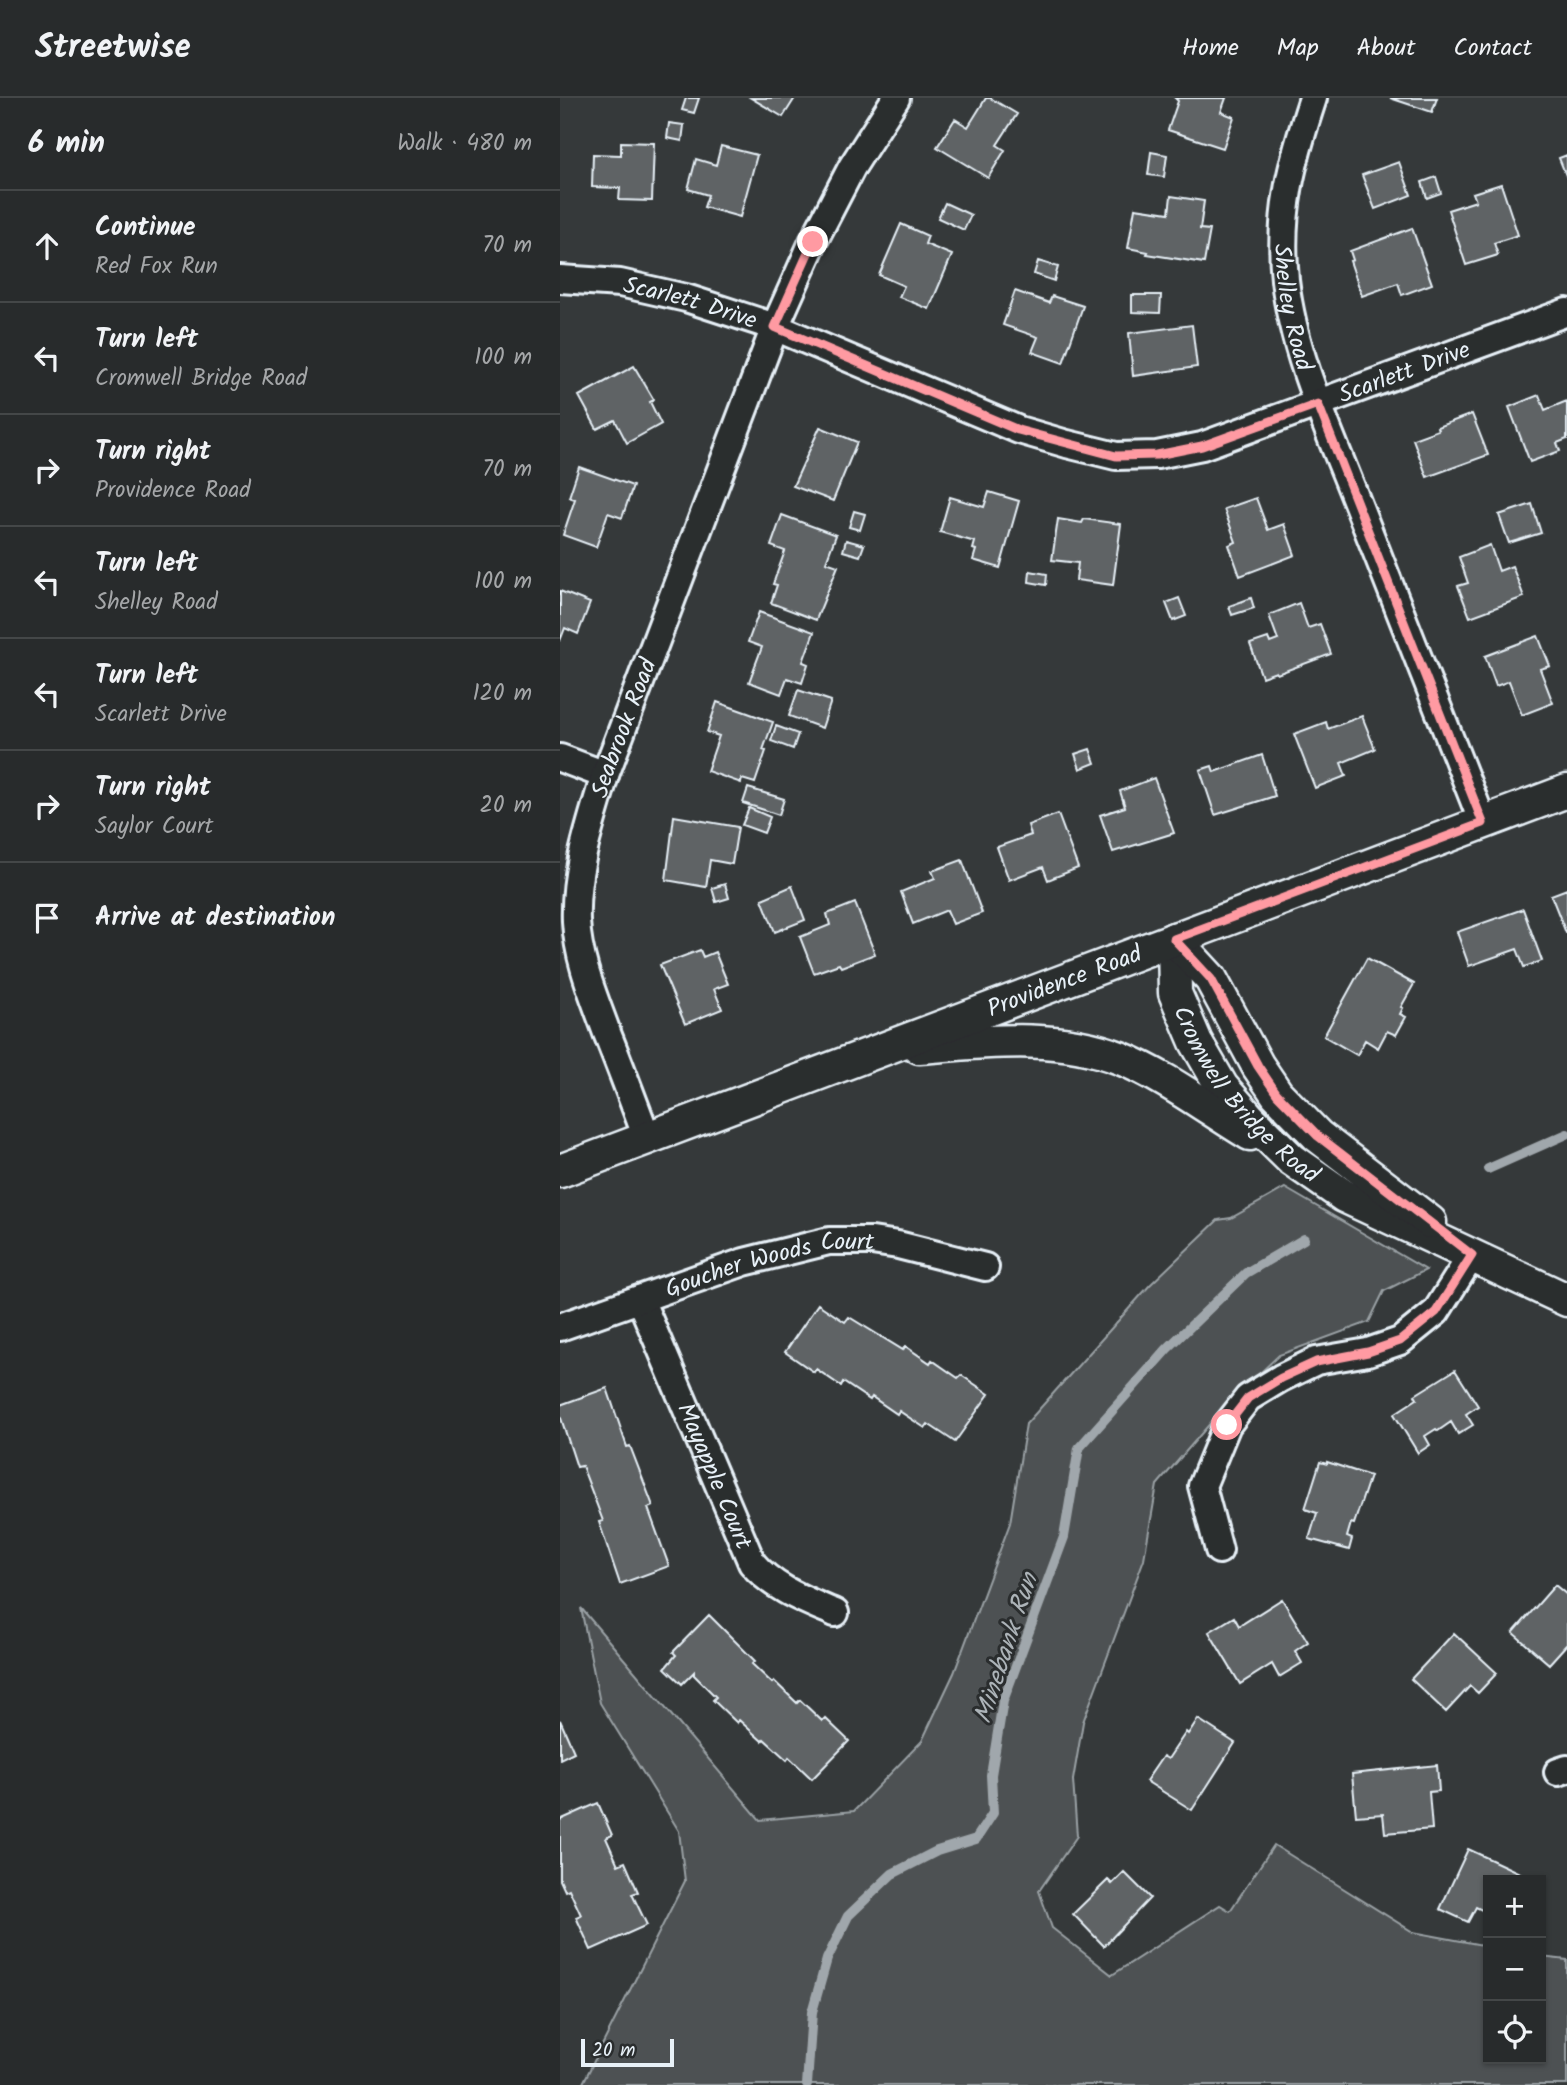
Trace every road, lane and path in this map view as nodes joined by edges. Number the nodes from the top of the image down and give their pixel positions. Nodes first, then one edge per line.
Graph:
1 (896, 98) edge
2 (1312, 98) edge
3 (560, 279) edge
4 (1567, 312) edge
5 (775, 327) junction
6 (1318, 404) junction
7 (560, 758) edge
8 (606, 775) junction
9 (1567, 791) edge
10 (1483, 823) junction
11 (1174, 939) junction
12 (882, 1049) junction
13 (647, 1138) junction
14 (1291, 1159) junction
15 (560, 1171) edge
16 (1472, 1255) junction
17 (985, 1267) dead end
18 (640, 1299) junction
19 (1567, 1300) edge
20 (560, 1327) edge
21 (1219, 1550) dead end
22 (835, 1613) dead end

1 - 5 street, Seabrook Road
2 - 6 street, Shelley Road
3 - 5 street, Scarlett Drive
4 - 6 street, Scarlett Drive
5 - 6 street, Scarlett Drive
5 - 8 street, Seabrook Road
6 - 10 street, Shelley Road
7 - 8 street
8 - 13 street, Seabrook Road
9 - 10 street, Providence Road
10 - 11 street, Providence Road
11 - 12 street, Providence Road
11 - 14 street, Cromwell Bridge Road
11 - 16 street, Cromwell Bridge Road
12 - 13 street, Providence Road
12 - 14 street
13 - 15 street, Providence Road
14 - 16 street, Cromwell Bridge Road
16 - 19 street, Cromwell Bridge Road
16 - 21 street
17 - 18 street, Goucher Woods Court
18 - 20 street, Goucher Woods Court
18 - 22 street, Mayapple Court

